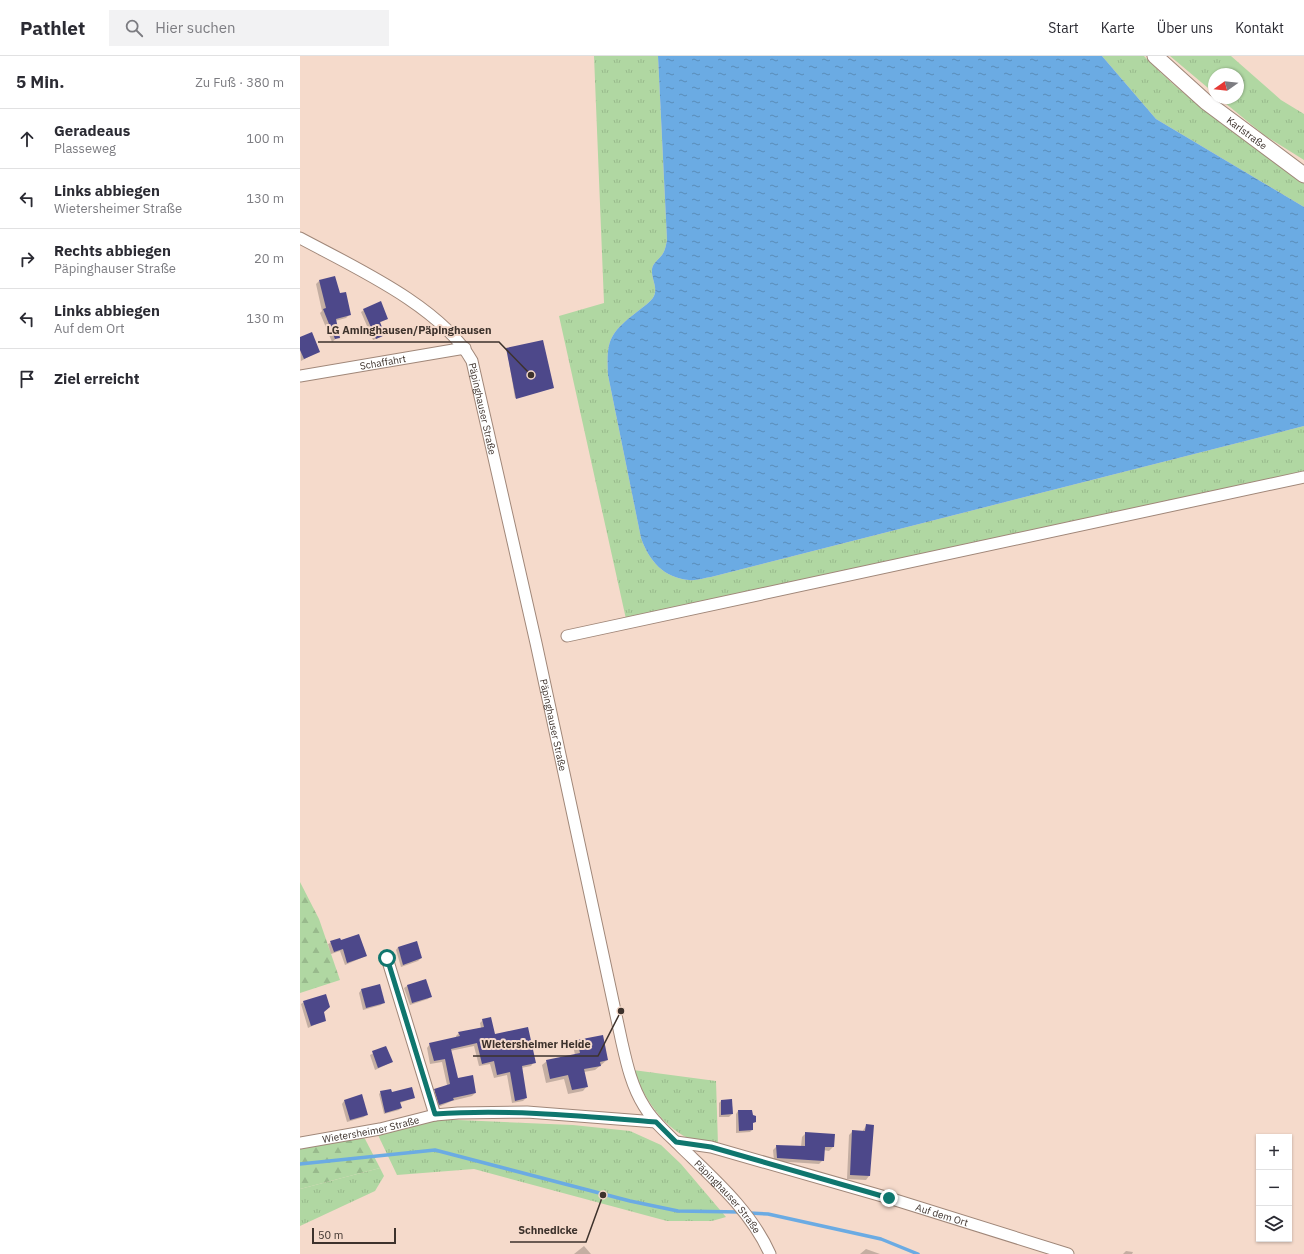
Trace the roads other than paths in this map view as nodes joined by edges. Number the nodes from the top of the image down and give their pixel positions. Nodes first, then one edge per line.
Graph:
1 (1155, 56) edge
2 (1304, 175) edge
3 (300, 238) edge
4 (465, 348) junction
5 (300, 376) edge
6 (1304, 477) edge
7 (568, 636) dead end
8 (387, 958) dead end
9 (435, 1114) junction
10 (656, 1122) junction
11 (676, 1142) junction
12 (300, 1143) edge
13 (770, 1254) edge
14 (1068, 1254) edge

1 - 2 street, Karlstraße
3 - 4 street, Päpinghauser Straße
4 - 5 street, Schaffahrt
4 - 10 street, Päpinghauser Straße
6 - 7 street
8 - 9 street
9 - 10 street, Wietersheimer Straße
9 - 12 street, Wietersheimer Straße
10 - 11 street, Päpinghauser Straße
11 - 13 street, Päpinghauser Straße
11 - 14 street, Auf dem Ort

